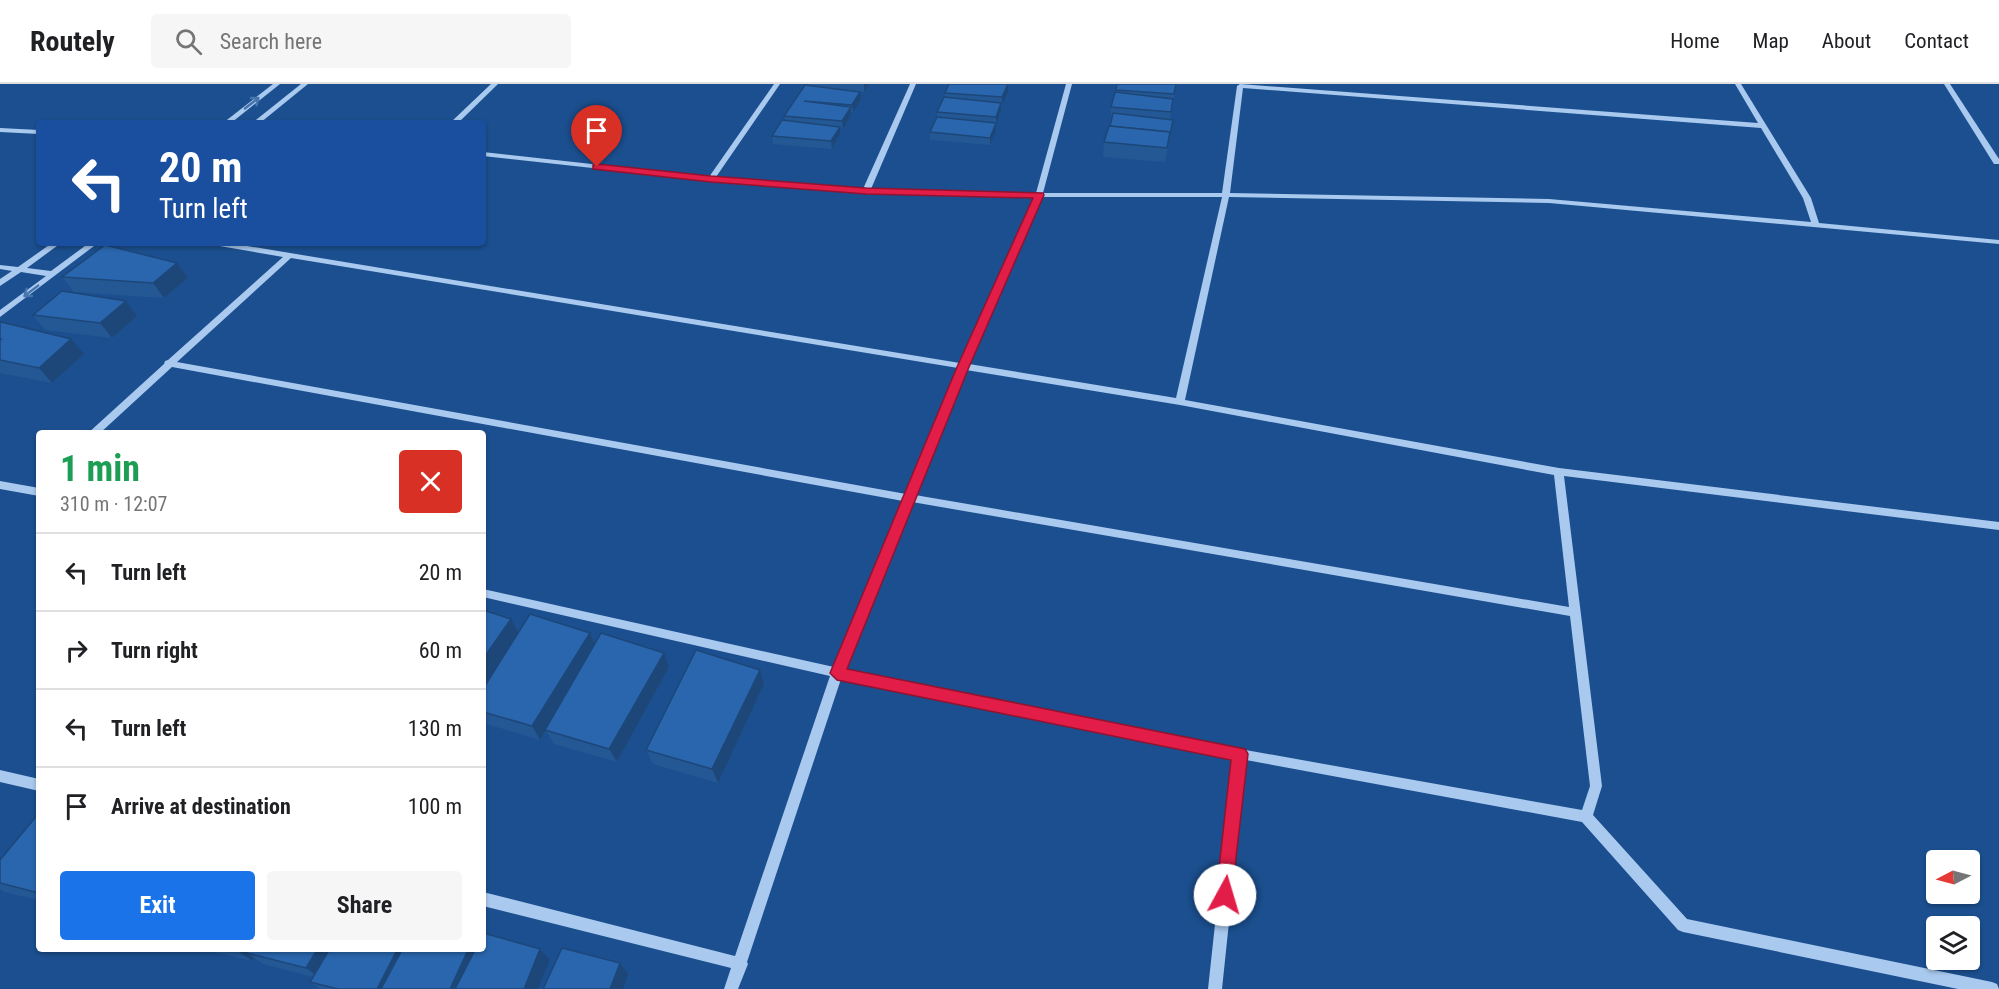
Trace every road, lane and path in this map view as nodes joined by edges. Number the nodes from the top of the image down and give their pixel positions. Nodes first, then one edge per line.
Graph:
1 (278, 84) edge
2 (305, 84) edge
3 (495, 84) edge
4 (777, 84) edge
5 (913, 84) edge
6 (1069, 84) edge
7 (1738, 84) edge
8 (1947, 84) edge
9 (231, 120) edge
10 (260, 120) edge
11 (457, 120) edge
12 (1764, 126) junction
13 (0, 130) edge
14 (36, 132) edge
15 (486, 154) edge
16 (1998, 162) edge
17 (711, 179) junction
18 (866, 191) junction
19 (1039, 195) junction
20 (1226, 195) junction
21 (1815, 223) junction
22 (1999, 242) edge
23 (53, 246) edge
24 (90, 246) edge
25 (230, 246) edge
26 (288, 257) junction
27 (0, 267) edge
28 (19, 269) junction
29 (52, 274) junction
30 (0, 283) edge
31 (0, 314) edge
32 (168, 363) junction
33 (963, 367) junction
34 (1180, 402) junction
35 (96, 430) edge
36 (1559, 472) junction
37 (0, 485) edge
38 (35, 491) edge
39 (908, 498) junction
40 (1999, 526) edge
41 (486, 594) edge
42 (1575, 612) junction
43 (837, 673) junction
44 (1240, 754) junction
45 (0, 776) edge
46 (36, 785) edge
47 (1586, 817) junction
48 (486, 900) edge
49 (741, 964) junction
50 (731, 989) edge
51 (1215, 989) edge
52 (1992, 989) edge

9 -> 1 street
2 - 10 street
3 - 11 street
4 - 17 street
5 - 18 street
6 - 19 street
7 - 12 street
8 - 16 street
12 - 20 street
12 - 21 street
13 - 14 street
15 - 17 street
17 - 18 street
18 - 19 street
19 - 20 street
19 - 33 street
20 - 21 street
20 - 34 street
21 - 22 street
23 - 28 street
24 - 29 street
25 - 26 street
26 - 32 street
26 - 33 street
27 - 28 street
28 - 29 street
28 - 30 street
29 -> 31 street
32 - 35 street
32 - 39 street
33 - 34 street
33 - 39 street
34 - 36 street
36 - 40 street
36 - 42 street
37 - 38 street
39 - 42 street
39 - 43 street
41 - 43 street
42 - 47 street
43 - 44 street
43 - 49 street
44 - 47 street
44 - 51 street
45 - 46 street
47 - 52 street
48 - 49 street
49 - 50 street

